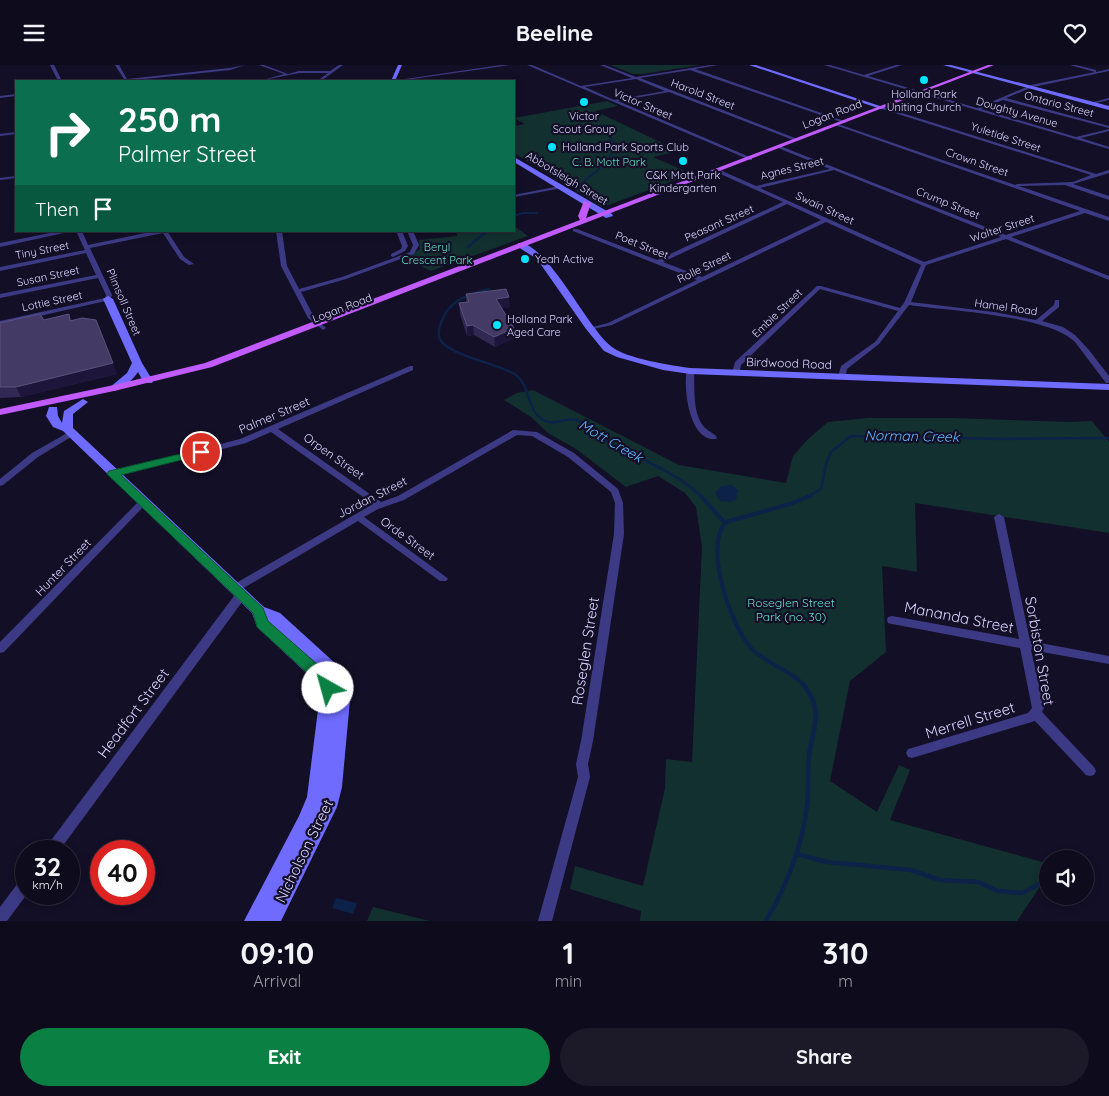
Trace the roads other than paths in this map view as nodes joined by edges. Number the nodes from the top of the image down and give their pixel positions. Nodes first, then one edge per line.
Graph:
1 (52, 65) edge
2 (117, 65) edge
3 (243, 65) edge
4 (261, 65) edge
5 (341, 65) edge
6 (345, 65) edge
7 (400, 65) edge
8 (463, 65) edge
9 (508, 65) edge
10 (529, 65) edge
11 (602, 65) edge
12 (716, 65) edge
13 (752, 65) edge
14 (826, 65) edge
15 (900, 65) edge
16 (945, 65) edge
17 (992, 65) edge
18 (1072, 65) edge
19 (986, 67) junction
20 (690, 69) junction
21 (474, 70) junction
22 (1109, 70) edge
23 (329, 72) junction
24 (973, 72) junction
25 (1097, 72) junction
26 (286, 74) junction
27 (864, 76) junction
28 (988, 76) junction
29 (635, 78) junction
30 (60, 80) edge
31 (126, 80) joint
32 (265, 80) edge
33 (320, 80) edge
34 (325, 80) edge
35 (393, 80) edge
36 (400, 80) edge
37 (581, 87) junction
38 (1029, 87) junction
39 (670, 91) junction
40 (921, 93) junction
41 (15, 95) edge
42 (0, 97) edge
43 (1004, 99) junction
44 (1109, 99) edge
45 (613, 101) junction
46 (1092, 103) junction
47 (883, 107) junction
48 (1109, 108) edge
49 (978, 109) junction
50 (845, 122) junction
51 (837, 125) junction
52 (0, 126) edge
53 (1109, 128) edge
54 (15, 133) edge
55 (2, 135) edge
56 (1078, 138) junction
57 (798, 140) junction
58 (780, 147) junction
59 (1109, 148) edge
60 (750, 159) junction
61 (515, 160) edge
62 (834, 169) junction
63 (718, 171) junction
64 (1109, 171) edge
65 (1095, 175) junction
66 (15, 177) edge
67 (0, 179) edge
68 (1066, 184) junction
69 (1015, 186) junction
70 (560, 187) junction
71 (755, 188) junction
72 (515, 196) edge
73 (1109, 198) edge
74 (788, 202) junction
75 (587, 203) junction
76 (1085, 211) junction
77 (606, 215) junction
78 (825, 219) junction
79 (1109, 219) edge
80 (584, 221) junction
81 (575, 230) junction
82 (65, 232) edge
83 (80, 232) edge
84 (160, 232) edge
85 (165, 232) edge
86 (278, 232) edge
87 (399, 232) edge
88 (410, 232) edge
89 (1008, 237) junction
90 (0, 245) edge
91 (524, 246) junction
92 (88, 249) junction
93 (658, 262) junction
94 (191, 264) dead end
95 (924, 264) junction
96 (0, 269) edge
97 (99, 276) junction
98 (1109, 278) edge
99 (336, 279) junction
100 (701, 279) junction
101 (297, 291) junction
102 (0, 296) edge
103 (108, 299) junction
104 (1057, 301) dead end
105 (906, 303) junction
106 (901, 310) junction
107 (1039, 321) junction
108 (0, 323) edge
109 (320, 326) junction
110 (591, 329) junction
111 (137, 363) junction
112 (410, 368) dead end
113 (690, 371) junction
114 (736, 373) junction
115 (196, 377) junction
116 (842, 377) junction
117 (148, 381) junction
118 (1109, 381) edge
119 (1109, 387) edge
120 (114, 388) junction
121 (83, 403) junction
122 (54, 405) junction
123 (0, 412) edge
124 (0, 419) edge
125 (273, 429) junction
126 (68, 431) junction
127 (523, 431) joint
128 (713, 437) dead end
129 (35, 455) joint
130 (113, 474) junction
131 (0, 483) edge
132 (143, 502) junction
133 (380, 505) junction
134 (358, 517) junction
135 (999, 517) dead end
136 (443, 579) dead end
137 (238, 592) junction
138 (259, 611) junction
139 (892, 620) dead end
140 (1026, 645) junction
141 (0, 649) edge
142 (1109, 660) edge
143 (1035, 713) junction
144 (912, 753) dead end
145 (1090, 771) dead end
146 (59, 840) edge
147 (15, 899) edge
148 (0, 919) edge
149 (254, 921) edge
150 (270, 921) edge
151 (545, 921) edge

1 - 30 street
2 - 31 street
3 - 31 street
4 - 26 street
5 - 23 street
6 - 34 street
7 - 35 street
8 - 21 street
9 - 21 street
10 - 37 street, Victor Street
11 - 29 street, Harold Street
12 - 20 street
13 - 47 street
14 - 27 street, Doughty Avenue
15 - 27 street
16 - 24 street
17 - 19 main road, Logan Road
18 - 25 street
19 - 24 main road, Logan Road
19 - 28 main road
20 - 29 street
20 - 50 street
21 - 36 street
22 - 25 street
23 - 26 street
23 - 33 street
24 - 28 street
24 - 40 main road, Logan Road
25 - 38 street
26 - 32 street
27 - 40 street, Doughty Avenue
28 - 38 street
29 - 37 street
29 - 39 street, Harold Street
37 - 45 street, Victor Street
38 - 43 street
38 - 46 street
39 - 45 street
39 - 57 street, Harold Street
40 - 47 main road, Logan Road
40 - 49 street, Doughty Avenue
41 - 42 street
43 - 49 street
43 - 53 street, Ontario Street
44 - 46 street
45 - 60 street, Victor Street
46 - 48 street
47 - 50 main road, Logan Road
47 - 65 street, Yuletide Street
49 - 56 street, Doughty Avenue
50 - 51 main road, Logan Road
51 - 57 main road, Logan Road
51 - 69 street, Crown Street
52 - 55 street
53 - 56 street
54 - 55 street
56 - 59 street, Doughty Avenue
57 - 58 main road, Logan Road
58 - 60 main road, Logan Road
58 - 62 street, Crump Street
60 - 63 main road, Logan Road
61 - 70 street, Abbotsleigh Street
62 - 71 street, Agnes Street
62 - 89 street, Crump Street
63 - 71 street, Swain Street
63 - 77 main road, Logan Road
64 - 65 street
65 - 68 street
66 - 67 street
68 - 69 street
68 - 73 street
69 - 76 street, Crown Street
70 - 72 street
70 - 75 street, Abbotsleigh Street
71 - 74 street, Swain Street
74 - 78 street, Swain Street
74 - 93 street, Peasant Street
75 - 77 street, Abbotsleigh Street
75 - 80 main road
76 - 79 street, Crown Street
76 - 89 street, Walter Street
77 - 80 main road, Logan Road
77 - 81 main road, Logan Road
78 - 95 street, Swain Street
78 - 100 street, Rolle Street
80 - 91 main road, Logan Road
81 - 91 main road, Logan Road
81 - 93 street, Poet Street
82 - 90 street
83 - 92 street, Plimsoll Street
84 - 92 street, Tiny Street
85 - 94 street
86 - 101 street
87 - 99 street
88 - 99 street
89 - 95 street, Walter Street
89 - 98 street, Crump Street
91 - 109 main road, Logan Road
91 - 110 street, Birdwood Road
92 - 96 street, Tiny Street
92 - 97 street, Plimsoll Street
93 - 100 street, Poet Street
95 - 105 street
97 - 102 street, Susan Street
97 - 103 street, Plimsoll Street
99 - 101 street
100 - 110 street, Rolle Street
101 - 109 street
103 - 108 street, Lottie Street
103 - 111 street, Plimsoll Street
104 - 107 street
105 - 106 street
105 - 107 street, Hamel Road
106 - 114 street, Embie Street
106 - 116 street
107 - 118 street, Hamel Road
109 - 115 main road, Logan Road
109 - 117 main road, Logan Road
110 - 113 street, Birdwood Road
111 - 117 street, Plimsoll Street
111 - 120 street
112 - 125 street, Palmer Street
113 - 114 street, Birdwood Road
113 - 128 street
114 - 116 street, Birdwood Road
115 - 117 main road
115 - 121 main road, Logan Road
116 - 119 street, Birdwood Road
117 - 120 main road, Logan Road
120 - 122 main road, Logan Road
121 - 122 main road, Logan Road
121 - 126 street
122 - 123 main road, Logan Road
122 - 124 main road, Logan Road
122 - 126 street, Nicholson Street
125 - 130 street, Palmer Street
125 - 133 street, Orpen Street
126 - 129 street
126 - 130 street, Nicholson Street
127 - 133 street, Jordan Street
127 - 151 street, Roseglen Street
129 - 131 street
130 - 132 street, Nicholson Street
132 - 137 street, Nicholson Street
132 - 141 street, Hunter Street
133 - 134 street, Jordan Street
134 - 136 street, Orde Street
134 - 137 street, Jordan Street
135 - 140 street, Sorbiston Street
137 - 138 street, Nicholson Street
137 - 146 street, Headfort Street
138 - 149 street, Nicholson Street
138 - 150 street, Nicholson Street
139 - 140 street, Mananda Street
140 - 142 street, Mananda Street
140 - 143 street, Sorbiston Street
143 - 144 street, Merrell Street
143 - 145 street, Sorbiston Street
147 - 148 street

